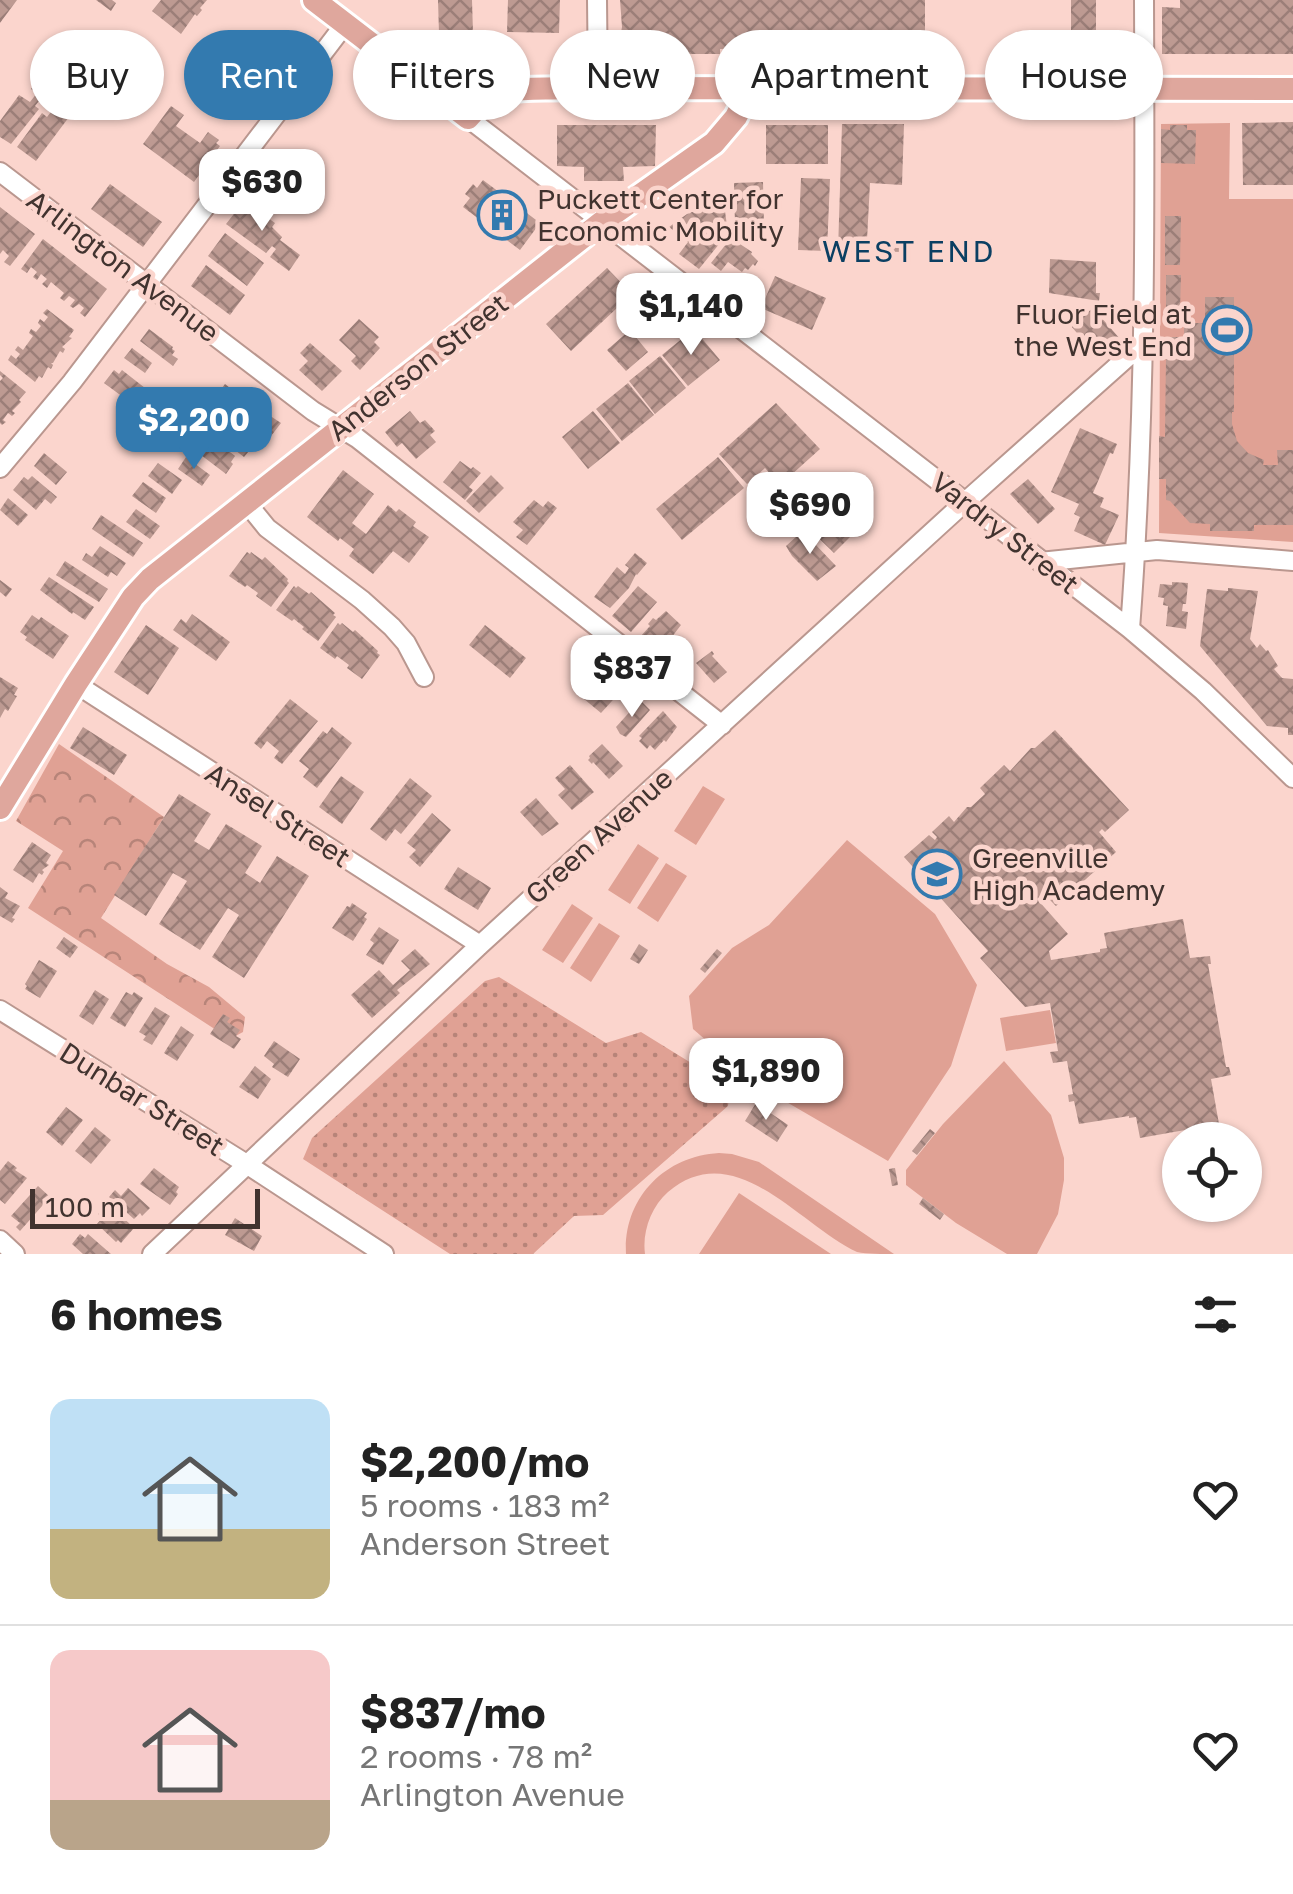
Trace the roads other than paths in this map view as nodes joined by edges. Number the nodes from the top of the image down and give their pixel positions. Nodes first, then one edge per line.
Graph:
1 (314, 0) edge
2 (596, 0) edge
3 (1144, 0) edge
4 (346, 24) junction
5 (354, 30) edge
6 (597, 30) edge
7 (1144, 30) edge
8 (1163, 88) edge
9 (1293, 89) edge
10 (471, 120) edge
11 (733, 120) edge
12 (1144, 120) edge
13 (0, 172) edge
14 (602, 222) junction
15 (146, 284) junction
16 (1142, 345) junction
17 (341, 428) junction
18 (0, 468) edge
19 (246, 502) junction
20 (965, 502) junction
21 (1136, 553) junction
22 (1293, 561) edge
23 (1040, 562) junction
24 (1130, 629) junction
25 (424, 677) dead end
26 (76, 684) junction
27 (722, 725) junction
28 (1293, 778) edge
29 (0, 808) edge
30 (480, 945) junction
31 (0, 1010) edge
32 (248, 1165) junction
33 (0, 1240) edge
34 (15, 1254) edge
35 (152, 1254) edge
36 (384, 1254) edge

1 - 4 main road
2 - 6 street
3 - 7 street
4 - 5 main road
4 - 15 street
8 - 9 main road
10 - 14 street, Vardry Street
11 - 14 main road, Anderson Street
12 - 16 street
13 - 15 street, Arlington Avenue
14 - 17 main road, Anderson Street
14 - 20 street, Vardry Street
15 - 17 street, Arlington Avenue
15 - 18 street
16 - 20 street, Green Avenue
16 - 21 street
17 - 19 main road, Anderson Street
17 - 27 street, Arlington Avenue
19 - 25 street
19 - 26 main road, Anderson Street
20 - 23 street, Vardry Street
20 - 27 street, Green Avenue
21 - 22 street
21 - 23 street
21 - 24 street
23 - 24 street, Vardry Street
24 - 28 street, Vardry Street
26 - 29 main road, Anderson Street
26 - 30 street, Ansel Street
27 - 30 street, Green Avenue
30 - 32 street, Green Avenue
31 - 32 street, Dunbar Street
32 - 35 street, Green Avenue
32 - 36 street, Dunbar Street
33 - 34 street

